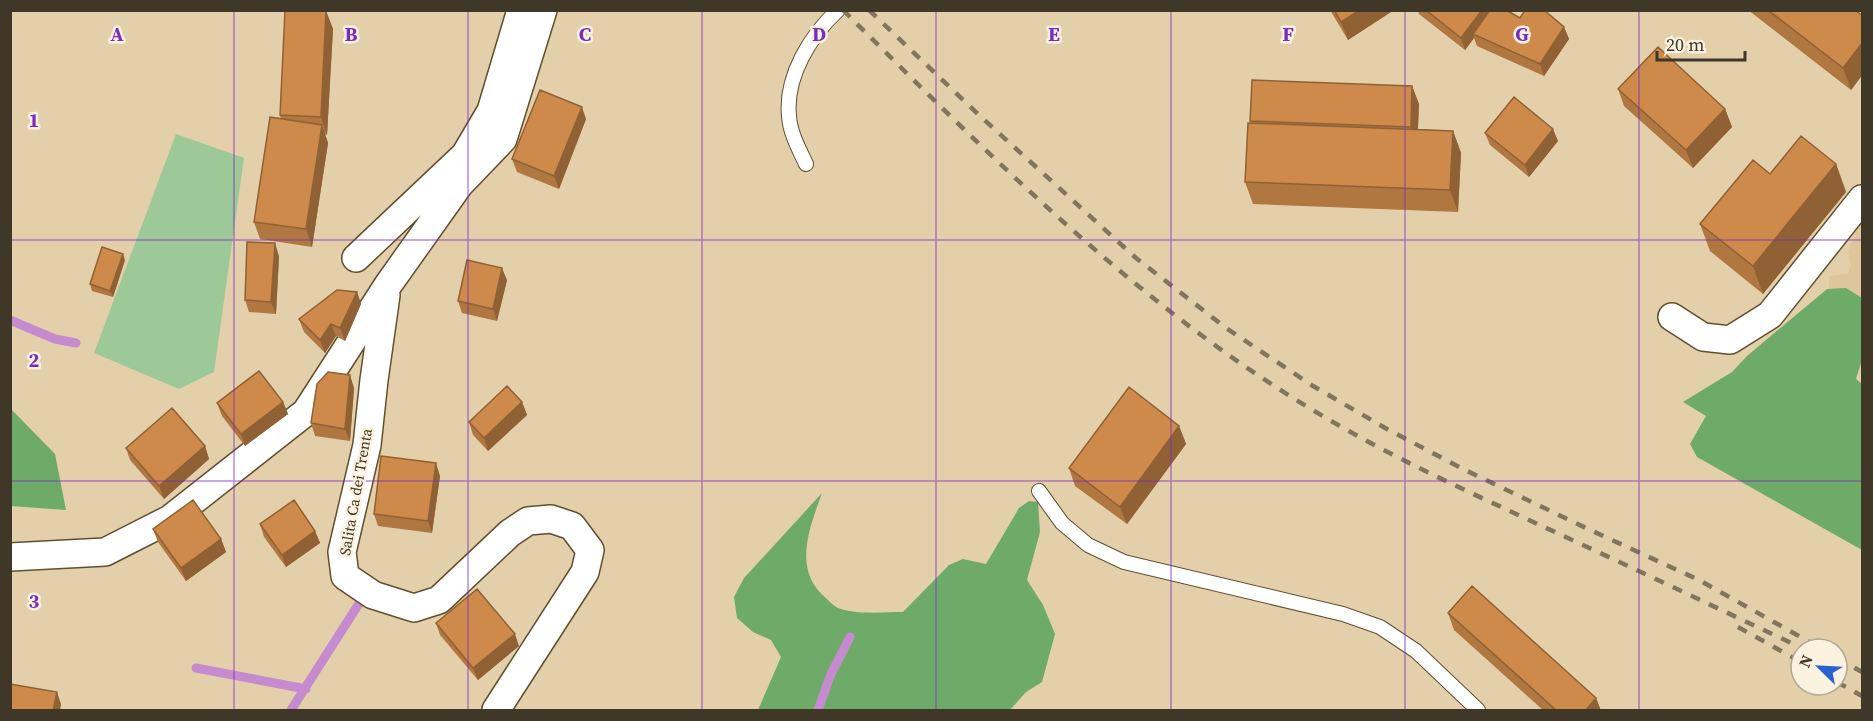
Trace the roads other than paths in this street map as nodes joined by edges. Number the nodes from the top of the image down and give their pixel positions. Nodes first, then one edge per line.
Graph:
1 (521, 10) edge
2 (543, 10) edge
3 (838, 10) edge
4 (806, 164) dead end
5 (1863, 199) edge
6 (356, 258) dead end
7 (388, 285) junction
8 (1672, 317) dead end
9 (1040, 491) dead end
10 (10, 557) edge
11 (496, 711) edge
12 (1478, 711) edge

1 - 6 street
2 - 7 street
3 - 4 lane
5 - 8 street
7 - 10 street
7 - 11 street, Salita Ca dei Trenta
9 - 12 lane

